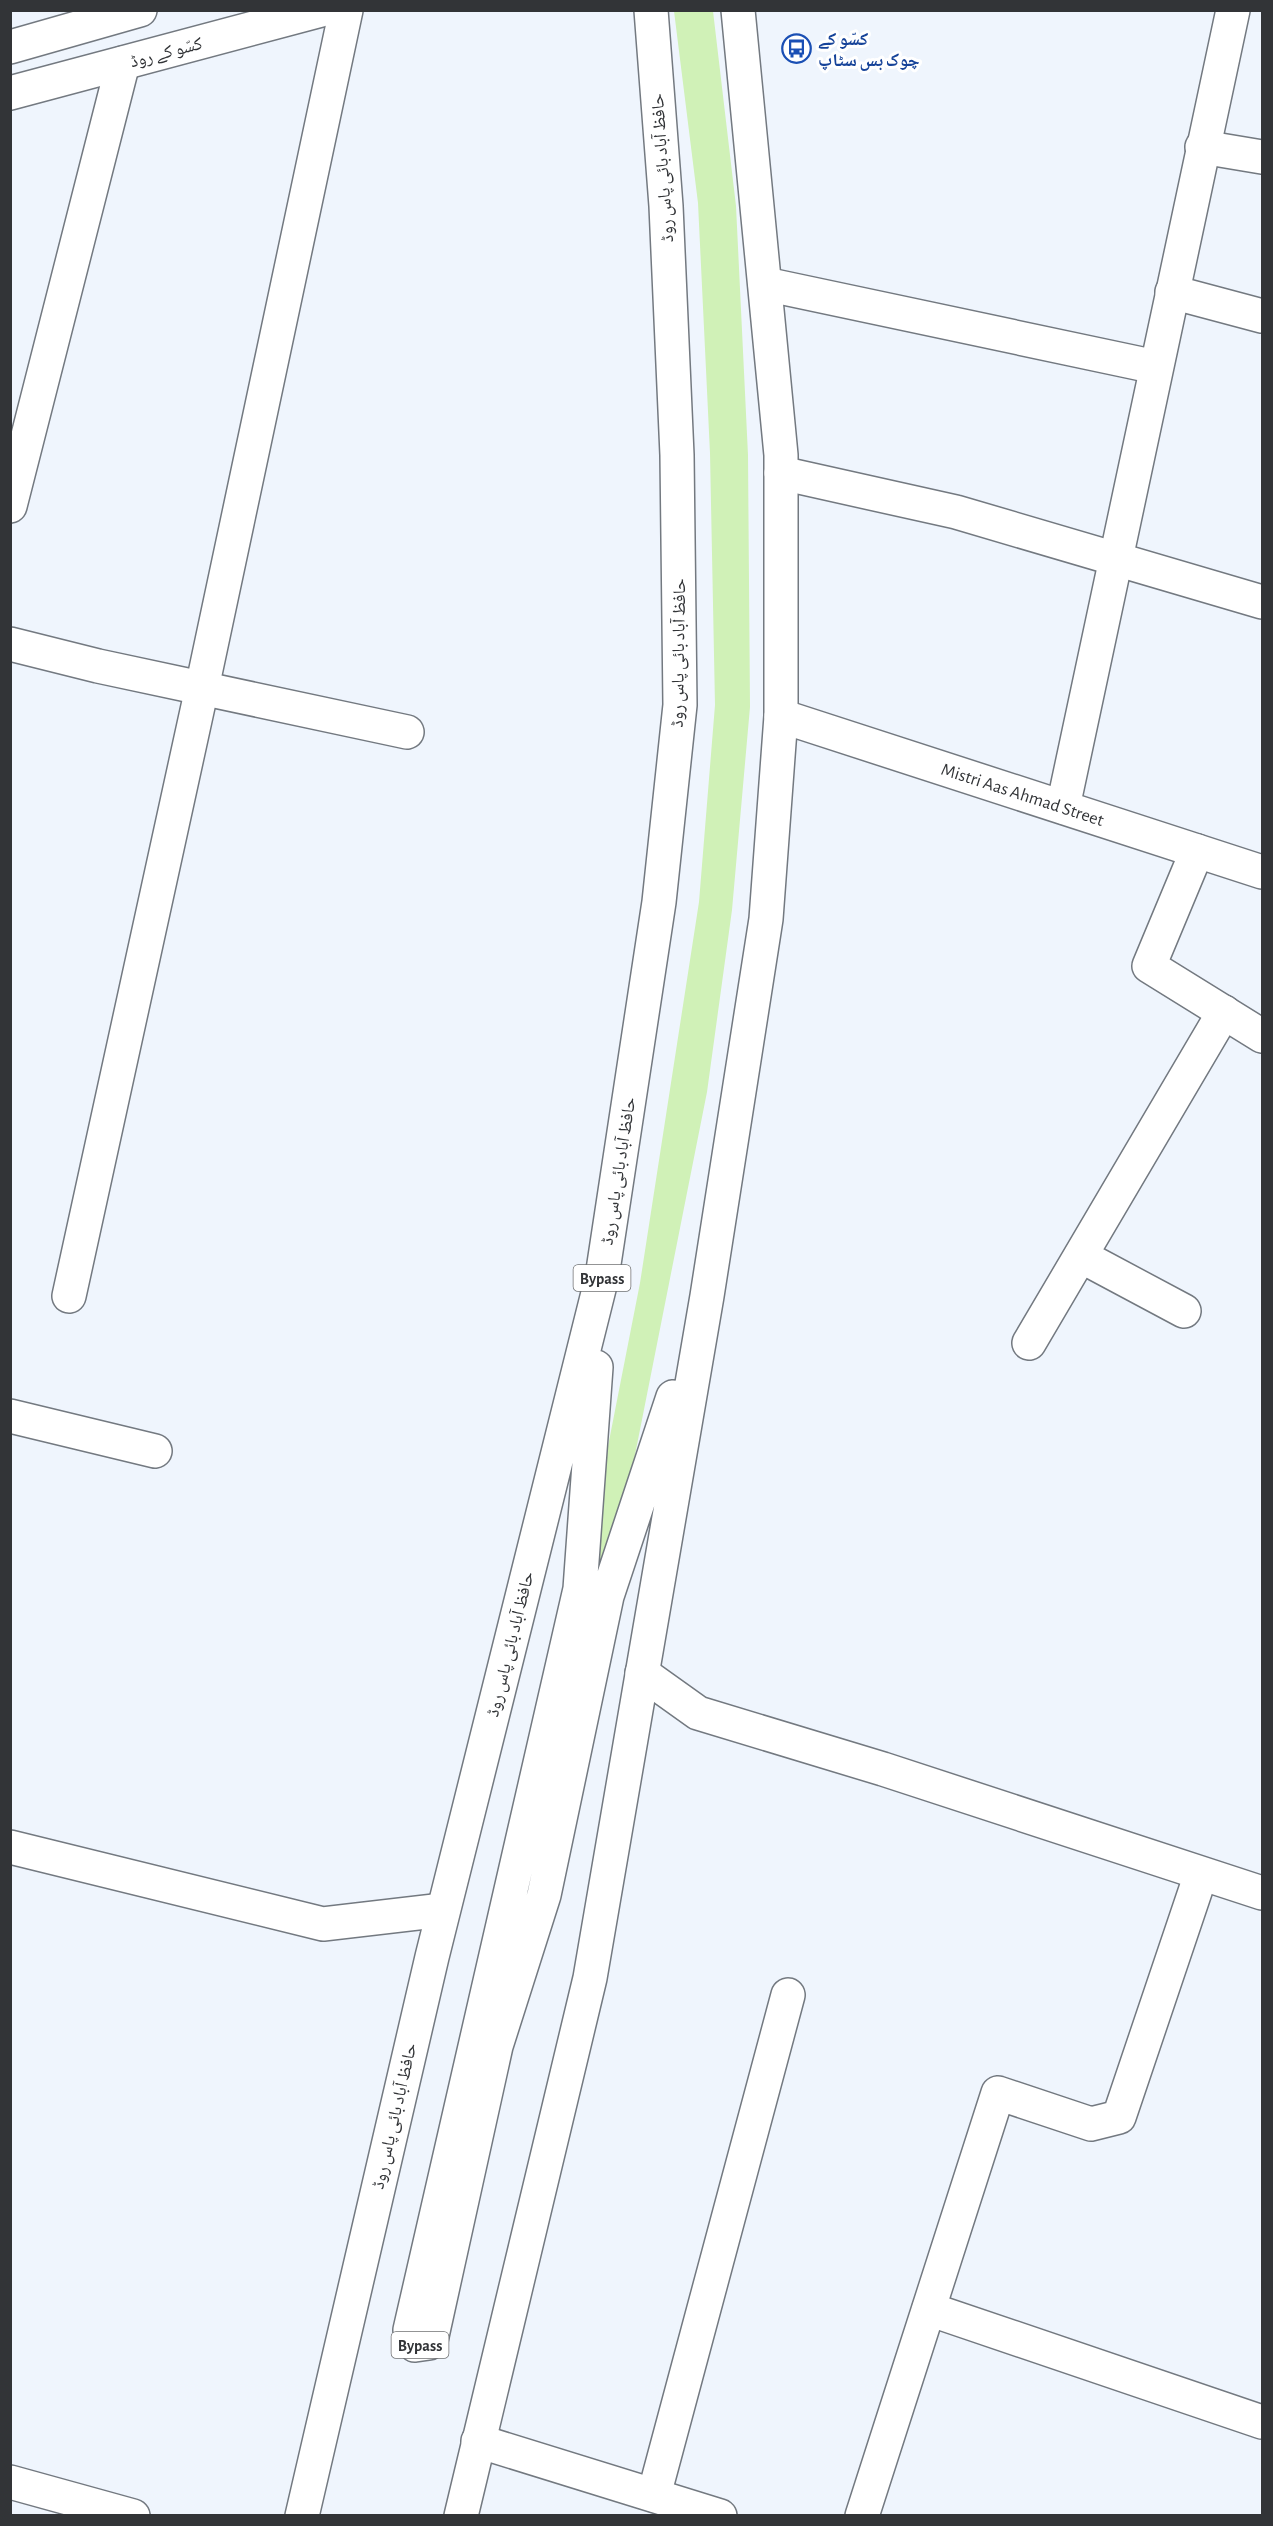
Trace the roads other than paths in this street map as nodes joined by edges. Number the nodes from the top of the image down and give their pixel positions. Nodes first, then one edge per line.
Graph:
1 (321, 10) edge
2 (346, 10) edge
3 (651, 10) edge
4 (738, 10) edge
5 (1233, 10) edge
6 (133, 11) edge
7 (10, 47) edge
8 (123, 63) junction
9 (10, 93) edge
10 (1202, 147) junction
11 (1263, 158) edge
12 (765, 284) junction
13 (1172, 292) junction
14 (1263, 316) edge
15 (1156, 367) junction
16 (781, 473) junction
17 (10, 506) edge
18 (1115, 560) junction
19 (1263, 602) edge
20 (10, 644) edge
21 (202, 688) junction
22 (781, 717) junction
23 (406, 732) dead end
24 (1063, 807) junction
25 (1197, 851) junction
26 (1263, 872) edge
27 (1224, 1012) junction
28 (1263, 1036) edge
29 (1081, 1256) junction
30 (602, 1277) junction
31 (69, 1296) dead end
32 (707, 1296) junction
33 (1184, 1311) dead end
34 (1029, 1343) dead end
35 (10, 1416) edge
36 (155, 1451) dead end
37 (642, 1673) junction
38 (10, 1847) edge
39 (1201, 1874) junction
40 (1263, 1893) edge
41 (443, 1910) junction
42 (788, 1995) dead end
43 (928, 2309) junction
44 (1263, 2422) edge
45 (478, 2441) junction
46 (10, 2482) edge
47 (654, 2495) junction
48 (133, 2516) edge
49 (302, 2516) edge
50 (460, 2516) edge
51 (720, 2516) edge
52 (862, 2516) edge

1 - 8 main road, کسّو کے روڈ
2 - 21 main road
3 - 30 main road, حافظ آباد بائی پاس روڈ / Bypass
4 - 12 main road, Bypass
5 - 10 main road
6 - 7 main road
8 - 9 main road, کسّو کے روڈ
8 - 17 main road
10 - 11 main road
10 - 13 main road
12 - 15 main road
12 - 16 main road, Bypass
13 - 14 main road
13 - 15 main road
15 - 18 main road
16 - 18 main road
16 - 22 main road, Bypass
18 - 19 main road
18 - 24 main road
20 - 21 main road
21 - 23 main road
21 - 31 main road
22 - 24 main road, Mistri Aas Ahmad Street
22 - 32 main road, Bypass
24 - 25 main road, Mistri Aas Ahmad Street
25 - 26 main road, Mistri Aas Ahmad Street
25 - 27 main road
27 - 28 main road
27 - 29 main road
29 - 33 main road
29 - 34 main road
30 - 32 main road, Bypass
30 - 41 main road, حافظ آباد بائی پاس روڈ / Bypass
32 - 37 main road, Bypass
35 - 36 main road
37 - 39 main road
37 - 45 main road, Bypass
38 - 41 main road
39 - 40 main road
39 - 43 main road
41 - 49 main road, حافظ آباد بائی پاس روڈ / Bypass
42 - 47 main road
43 - 44 main road
43 - 52 main road
45 - 47 main road
45 - 50 main road, Bypass
46 - 48 main road
47 - 51 main road

